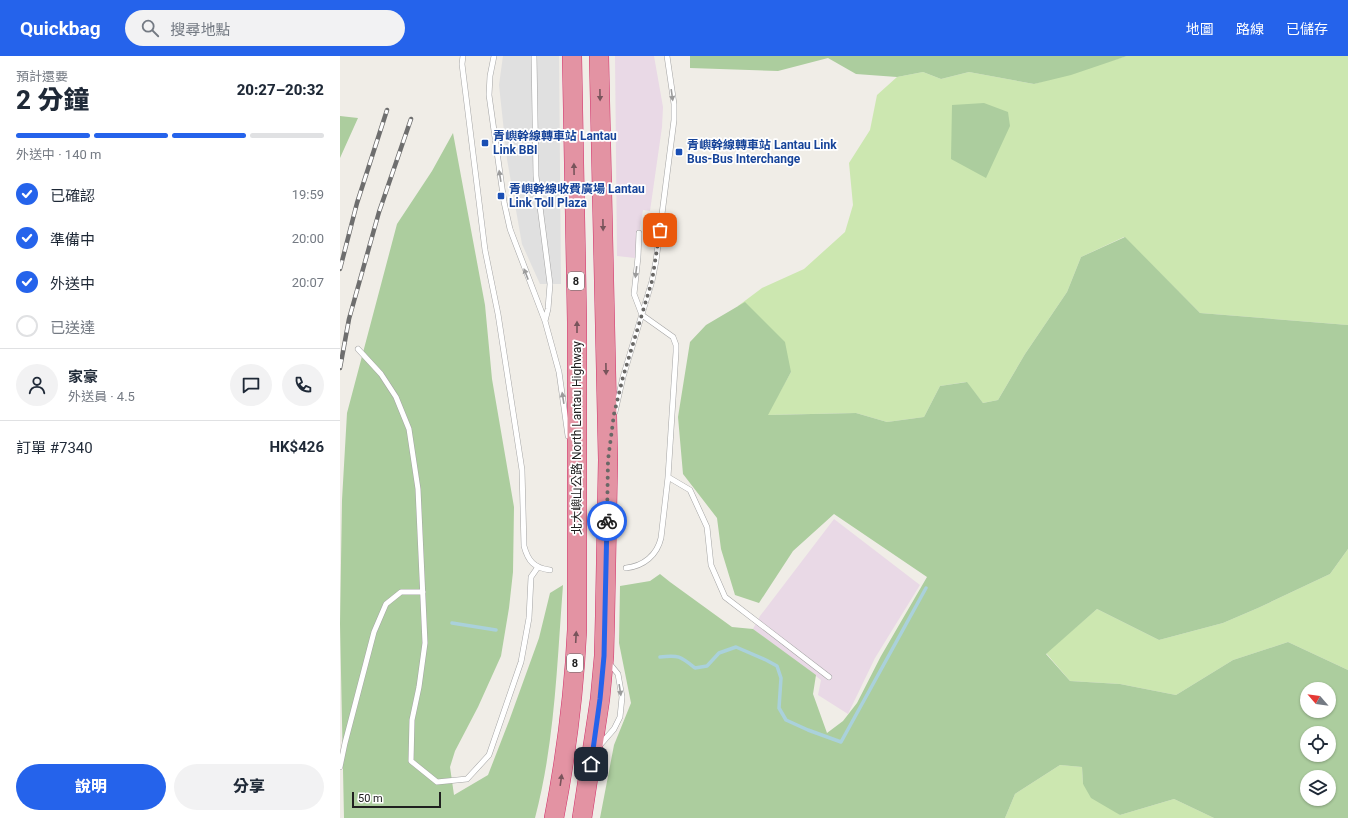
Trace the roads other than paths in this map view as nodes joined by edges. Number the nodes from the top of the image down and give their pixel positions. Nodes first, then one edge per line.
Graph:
1 (463, 56) edge
2 (494, 56) edge
3 (534, 56) edge
4 (572, 56) edge
5 (599, 56) edge
6 (667, 56) edge
7 (639, 233) dead end
8 (642, 315) junction
9 (545, 321) junction
10 (358, 349) dead end
11 (570, 444) dead end
12 (570, 452) dead end
13 (608, 460) junction
14 (668, 477) junction
15 (578, 506) junction
16 (538, 567) junction
17 (626, 568) dead end
18 (550, 570) dead end
19 (423, 592) junction
20 (829, 677) dead end
21 (340, 767) edge
22 (554, 818) edge
23 (582, 818) edge

1 - 16 lane
9 -> 2 lane
3 - 9 lane
15 -> 4 highway, 北大嶼山公路 North Lantau Highway / 8
5 -> 13 highway
6 -> 8 lane
7 -> 8 lane
8 - 13 lane
8 - 14 lane
11 -> 9 lane
10 - 19 lane
12 - 15 lane
13 -> 23 highway
14 - 17 lane
14 - 20 lane
22 -> 15 highway, 北大嶼山公路 North Lantau Highway / 8
16 - 18 lane
16 - 19 lane
19 - 21 lane

